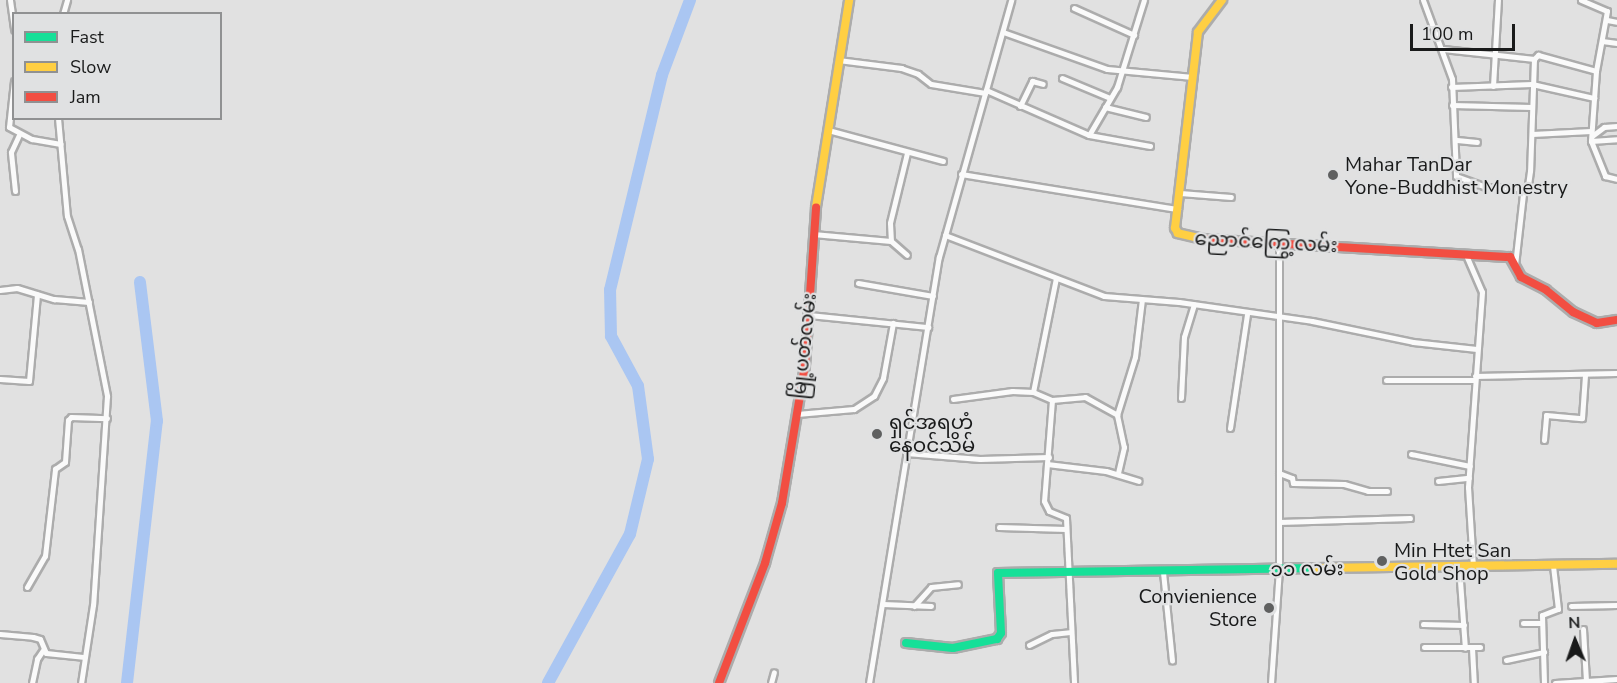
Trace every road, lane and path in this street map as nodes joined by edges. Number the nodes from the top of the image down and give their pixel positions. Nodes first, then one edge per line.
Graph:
1 (10, 0) edge
2 (849, 0) edge
3 (1011, 0) edge
4 (1144, 0) edge
5 (1222, 0) edge
6 (1423, 0) edge
7 (1498, 0) edge
8 (1581, 0) edge
9 (1603, 3) edge
10 (1074, 8) dead end
11 (12, 15) edge
12 (1606, 20) junction
13 (1617, 22) edge
14 (1003, 32) junction
15 (1134, 35) junction
16 (1602, 41) junction
17 (1617, 43) edge
18 (1443, 49) junction
19 (1493, 54) junction
20 (1534, 59) junction
21 (838, 60) junction
22 (1123, 70) junction
23 (1596, 71) junction
24 (1193, 77) junction
25 (1062, 78) dead end
26 (1043, 84) dead end
27 (1532, 84) junction
28 (1493, 86) junction
29 (1451, 87) junction
30 (985, 92) junction
31 (1110, 98) junction
32 (1594, 98) junction
33 (12, 99) edge
34 (1452, 105) junction
35 (1020, 106) junction
36 (1105, 107) junction
37 (1532, 107) junction
38 (1146, 117) dead end
39 (58, 120) edge
40 (1617, 126) edge
41 (828, 130) junction
42 (1532, 134) junction
43 (19, 135) junction
44 (1089, 135) junction
45 (1591, 136) junction
46 (1617, 139) edge
47 (1457, 140) junction
48 (1478, 142) dead end
49 (62, 144) junction
50 (1150, 146) dead end
51 (907, 153) junction
52 (943, 161) dead end
53 (961, 174) junction
54 (1617, 179) edge
55 (15, 191) dead end
56 (1522, 192) junction
57 (1180, 193) junction
58 (1232, 196) dead end
59 (1178, 209) junction
60 (813, 234) junction
61 (945, 235) junction
62 (891, 241) junction
63 (1279, 243) junction
64 (907, 255) dead end
65 (1466, 255) junction
66 (1515, 267) junction
67 (1056, 278) junction
68 (858, 283) dead end
69 (0, 291) edge
70 (37, 294) junction
71 (933, 296) junction
72 (1142, 298) junction
73 (89, 302) junction
74 (1194, 304) junction
75 (1247, 314) junction
76 (809, 315) junction
77 (1279, 317) junction
78 (1617, 320) edge
79 (893, 323) junction
80 (928, 327) junction
81 (1477, 349) junction
82 (1617, 373) edge
83 (1585, 375) junction
84 (1475, 378) junction
85 (0, 379) edge
86 (1386, 380) dead end
87 (1033, 392) junction
88 (1181, 398) dead end
89 (953, 399) dead end
90 (1052, 400) junction
91 (797, 414) junction
92 (1117, 415) junction
93 (107, 418) junction
94 (1230, 428) dead end
95 (1544, 440) dead end
96 (906, 453) junction
97 (1411, 453) dead end
98 (1048, 457) junction
99 (1047, 464) junction
100 (1470, 466) junction
101 (1279, 473) junction
102 (1118, 474) junction
103 (1469, 478) junction
104 (1438, 480) dead end
105 (1139, 481) dead end
106 (1387, 491) dead end
107 (1410, 518) dead end
108 (1279, 522) junction
109 (999, 527) dead end
110 (1066, 529) junction
111 (1617, 564) edge
112 (1553, 566) junction
113 (1459, 567) junction
114 (1473, 567) junction
115 (1279, 569) junction
116 (1066, 572) junction
117 (1163, 572) junction
118 (958, 584) dead end
119 (27, 587) dead end
120 (883, 604) junction
121 (1617, 605) edge
122 (914, 606) junction
123 (931, 606) dead end
124 (1571, 606) dead end
125 (1523, 623) dead end
126 (1542, 623) junction
127 (1423, 624) dead end
128 (1464, 625) junction
129 (1583, 629) dead end
130 (1070, 632) junction
131 (0, 634) edge
132 (906, 643) dead end
133 (1029, 645) dead end
134 (1424, 647) dead end
135 (1480, 647) dead end
136 (1469, 648) junction
137 (43, 650) junction
138 (1544, 652) junction
139 (83, 657) junction
140 (1506, 660) dead end
141 (1172, 661) dead end
142 (774, 672) dead end
143 (1617, 680) edge
144 (1586, 681) junction
145 (32, 683) edge
146 (81, 683) edge
147 (719, 683) edge
148 (771, 683) edge
149 (869, 683) edge
150 (1074, 683) edge
151 (1271, 683) edge
152 (1474, 683) edge
153 (1544, 683) edge
154 (1555, 683) edge

1 - 11 street
2 - 21 street, မြို့ပတ်လမ်း
3 - 14 street
4 - 15 street
5 - 24 street, ညောင်ကြွေ့လမ်း
6 - 18 street
7 - 19 street
8 - 9 street
9 - 12 street
10 - 15 street
12 - 13 street
12 - 16 street
14 - 22 street
14 - 30 street
15 - 22 street
16 - 17 street
16 - 23 street
18 - 19 street
18 - 29 street
19 - 20 street
19 - 28 street
20 - 23 street
20 - 27 street
21 - 30 street
21 - 41 street, မြို့ပတ်လမ်း
22 - 24 street
22 - 31 street
23 - 32 street
24 - 57 street, ညောင်ကြွေ့လမ်း
25 - 31 street
26 - 35 street
27 - 28 street
27 - 32 street
27 - 37 street
28 - 29 street
29 - 34 street
30 - 35 street
30 - 53 street
31 - 36 street
32 - 45 street
33 - 43 street
34 - 37 street
34 - 47 street
35 - 44 street
36 - 38 street
36 - 44 street
37 - 42 street
39 - 49 street
40 - 45 street
41 - 51 street
41 - 60 street, မြို့ပတ်လမ်း
42 - 45 street
42 - 56 street
43 - 49 street
43 - 55 street
44 - 50 street
45 - 46 street
45 - 54 street
47 - 48 street
47 - 56 street
49 - 73 street
51 - 52 street
51 - 62 street
53 - 59 street
53 - 61 street
56 - 66 street
57 - 58 street
57 - 59 street, ညောင်ကြွေ့လမ်း
59 - 63 street, ညောင်ကြွေ့လမ်း
60 - 62 street
60 - 76 street, မြို့ပတ်လမ်း
61 - 67 street
61 - 71 street
62 - 64 street
63 - 65 street, ညောင်ကြွေ့လမ်း
63 - 77 street
65 - 66 street, ညောင်ကြွေ့လမ်း
65 - 81 street
66 - 78 street
67 - 72 street
67 - 87 street
68 - 71 street
69 - 70 street
70 - 73 street
70 - 85 street
71 - 80 street
72 - 74 street
72 - 92 street
73 - 93 street
74 - 75 street
74 - 88 street
75 - 77 street
75 - 94 street
76 - 79 street
76 - 91 street, မြို့ပတ်လမ်း
77 - 81 street
77 - 101 street
79 - 80 street
79 - 91 street
80 - 96 street
81 - 84 street
82 - 83 street
83 - 84 street
83 - 95 street
84 - 86 street
84 - 100 street
87 - 89 street
87 - 90 street
90 - 92 street
90 - 98 street
91 - 147 street, မြို့ပတ်လမ်း
92 - 102 street
93 - 119 street
93 - 139 street
96 - 98 street
96 - 120 street
97 - 100 street
98 - 99 street
99 - 102 street
99 - 110 street
100 - 103 street
101 - 106 street
101 - 108 street
102 - 105 street
103 - 104 street
103 - 114 street
107 - 108 street
108 - 115 street
109 - 110 street
110 - 116 street
111 - 112 street, ၁၁ လမ်း
112 - 114 street, ၁၁ လမ်း
112 - 126 street
113 - 114 street, ၁၁ လမ်း
113 - 115 street, ၁၁ လမ်း
113 - 128 street
115 - 117 street, ၁၁ လမ်း
115 - 151 street
116 - 117 street, ၁၁ လမ်း
116 - 130 street
116 - 132 street, ၁၁ လမ်း
117 - 141 street
118 - 122 street
120 - 122 street
120 - 149 street
121 - 124 street
122 - 123 street
125 - 126 street
126 - 138 street
127 - 128 street
128 - 136 street
129 - 144 street
130 - 133 street
130 - 150 street
131 - 137 street
134 - 136 street
135 - 136 street
136 - 152 street
137 - 139 street
137 - 145 street
138 - 140 street
138 - 153 street
139 - 146 street
142 - 148 street
143 - 144 street
144 - 154 street

